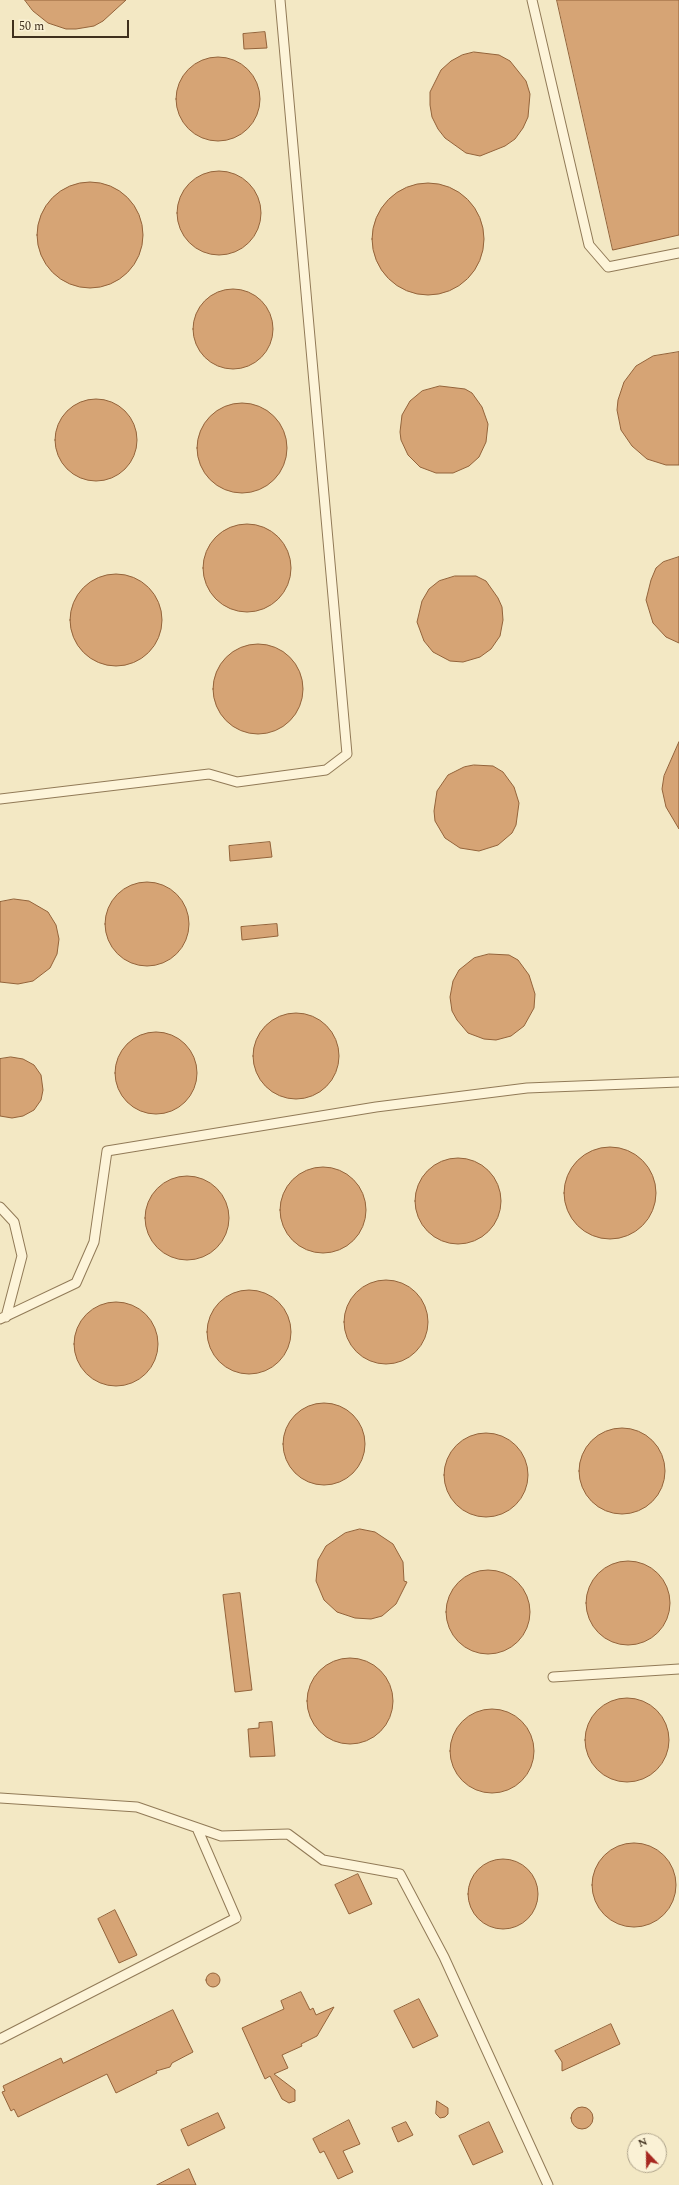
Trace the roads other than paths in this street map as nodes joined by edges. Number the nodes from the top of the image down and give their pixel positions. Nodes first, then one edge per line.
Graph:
1 (280, 0) edge
2 (532, 0) edge
3 (679, 253) edge
4 (0, 798) edge
5 (679, 1082) edge
6 (0, 1207) edge
7 (3, 1318) edge
8 (679, 1669) edge
9 (553, 1677) dead end
10 (0, 1798) edge
11 (197, 1828) junction
12 (0, 2039) edge
13 (548, 2185) edge

1 - 4 lane
2 - 3 lane
5 - 7 lane
6 - 7 lane
8 - 9 lane
10 - 11 lane
11 - 12 lane
11 - 13 lane

